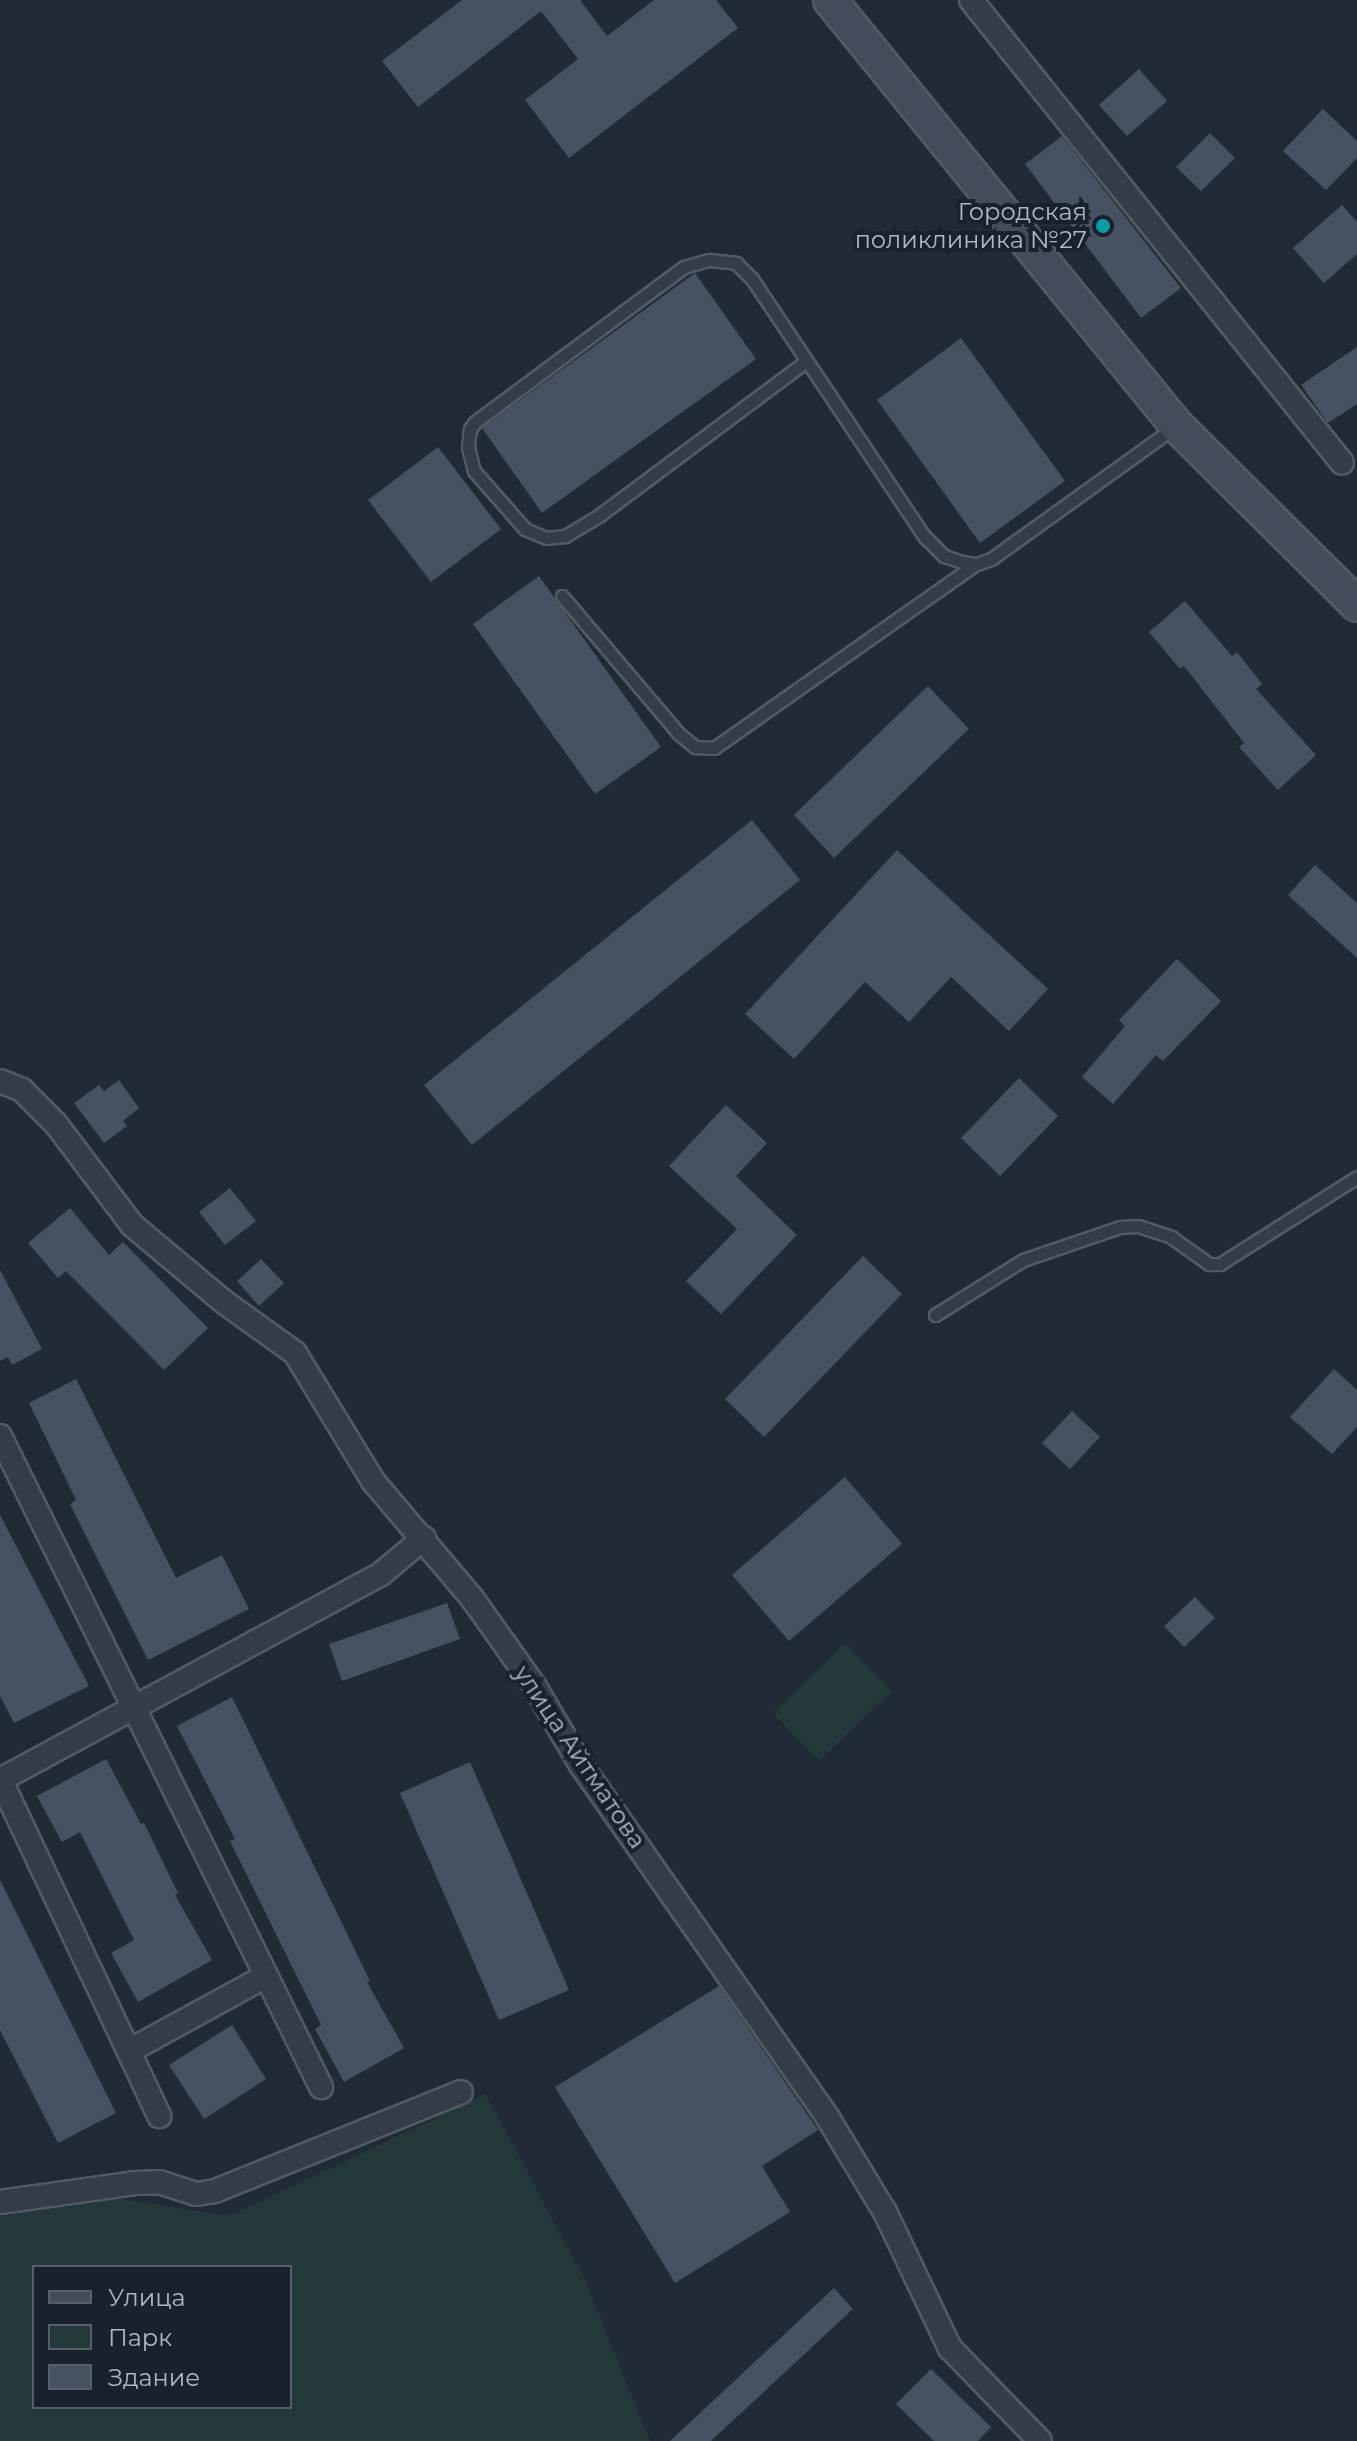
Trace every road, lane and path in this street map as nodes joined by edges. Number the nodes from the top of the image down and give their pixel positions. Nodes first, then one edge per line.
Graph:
1 (830, 0) edge
2 (971, 0) edge
3 (805, 362) junction
4 (1176, 425) junction
5 (1342, 463) dead end
6 (977, 564) junction
7 (562, 596) dead end
8 (1357, 605) edge
9 (0, 1081) edge
10 (1357, 1177) edge
11 (935, 1315) dead end
12 (0, 1436) edge
13 (424, 1538) junction
14 (136, 1709) junction
15 (0, 1779) edge
16 (266, 1976) junction
17 (129, 2051) junction
18 (321, 2087) dead end
19 (461, 2092) dead end
20 (159, 2116) dead end
21 (0, 2202) edge
22 (1040, 2441) edge

1 - 4 main road
2 - 5 street
3 - 3 lane
3 - 6 lane
4 - 6 lane
4 - 8 main road
6 - 7 lane
9 - 13 street, улица Айтматова
10 - 11 lane
12 - 14 street
13 - 14 street
13 - 22 street, улица Айтматова
14 - 15 street
14 - 16 street
15 - 17 street
16 - 17 street
16 - 18 street
17 - 20 street
19 - 21 street

